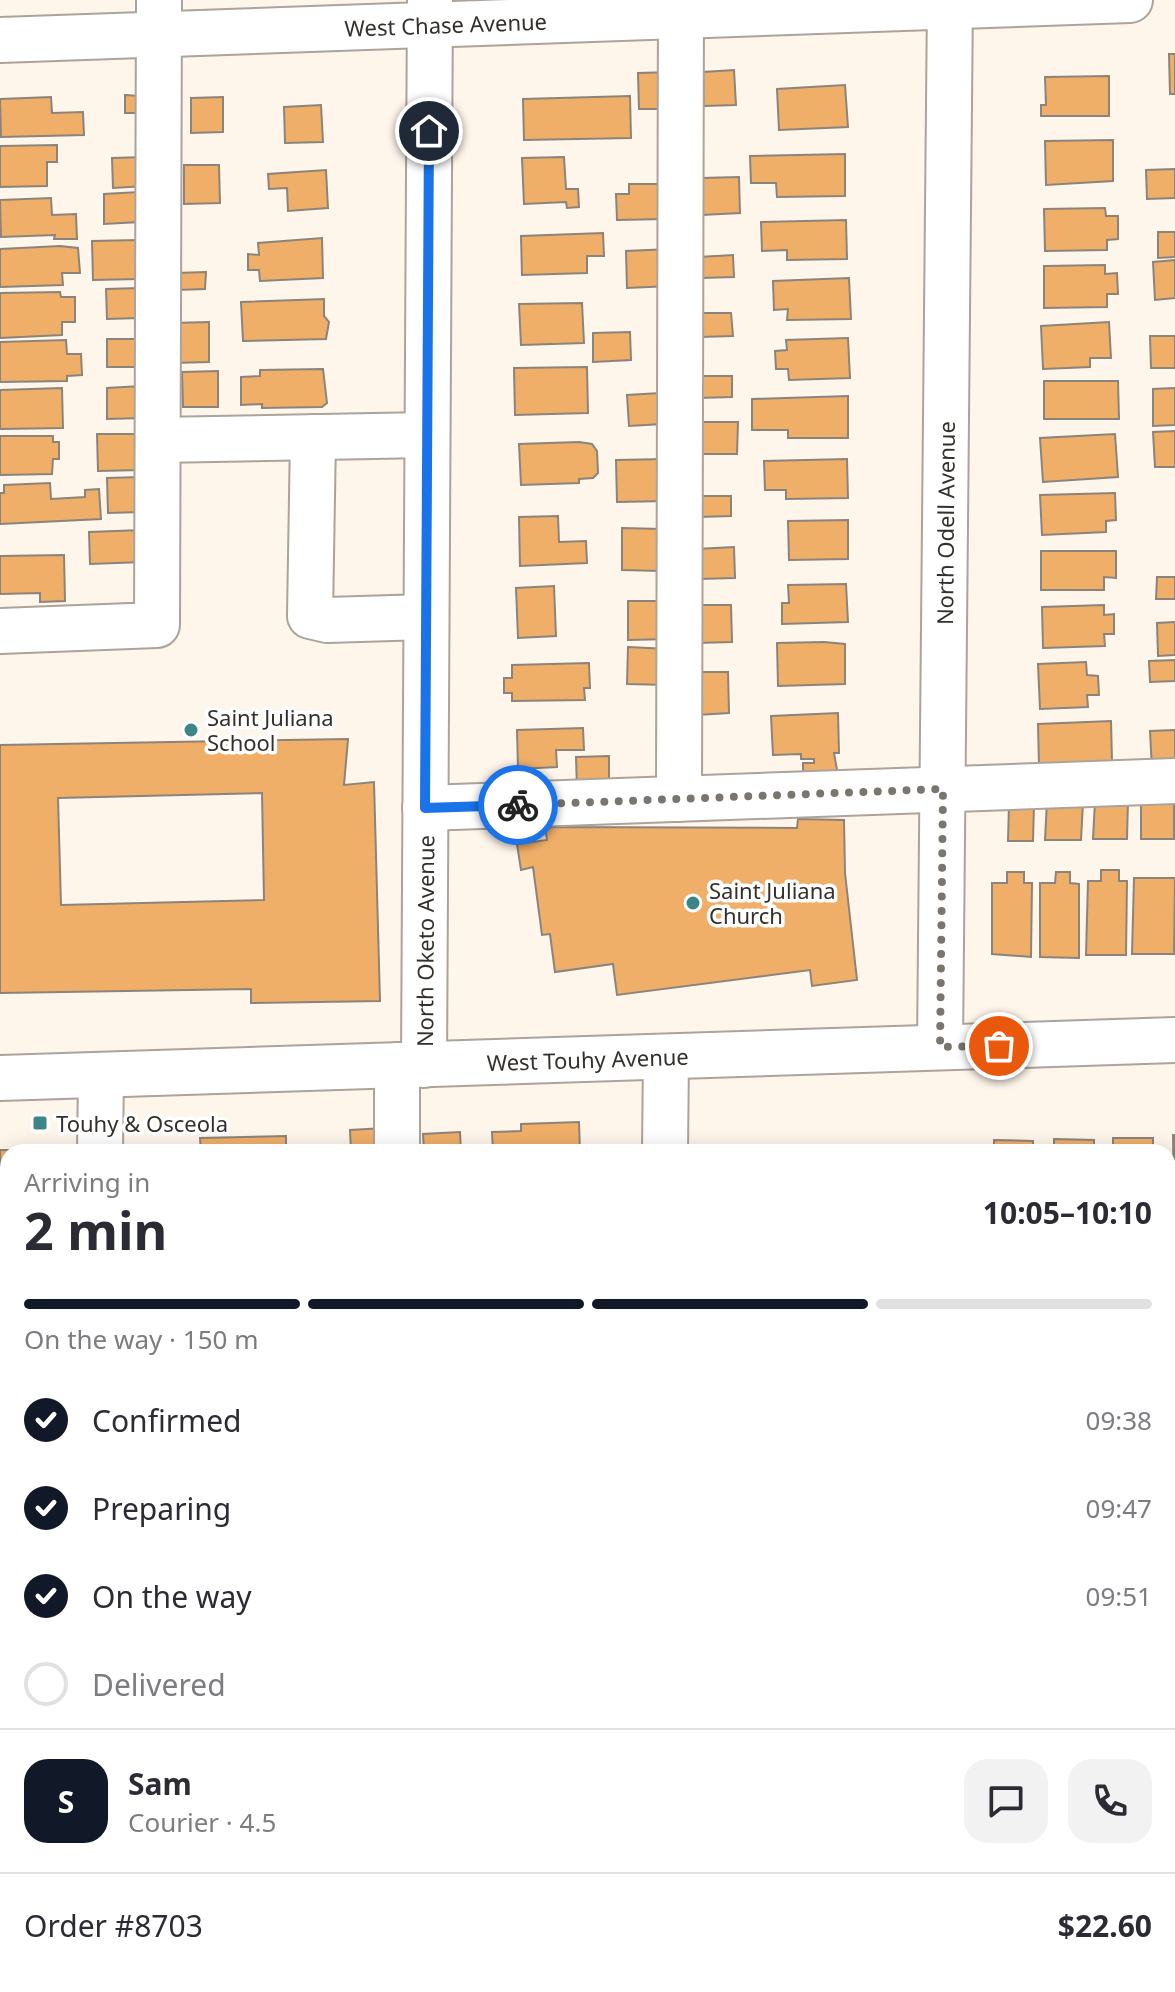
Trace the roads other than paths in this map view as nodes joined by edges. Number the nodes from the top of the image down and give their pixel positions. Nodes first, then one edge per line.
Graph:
1 (1130, 0) edge
2 (950, 3) edge
3 (681, 8) edge
4 (430, 12) edge
5 (159, 17) edge
6 (0, 40) edge
7 (427, 435) junction
8 (313, 437) junction
9 (158, 440) junction
10 (426, 617) junction
11 (0, 631) edge
12 (1175, 781) edge
13 (943, 789) junction
14 (679, 799) junction
15 (425, 808) junction
16 (1175, 1040) edge
17 (940, 1047) junction
18 (666, 1057) junction
19 (410, 1065) junction
20 (101, 1075) junction
21 (0, 1078) edge
22 (100, 1144) edge
23 (398, 1144) edge
24 (665, 1144) edge

1 - 2 street, West Chase Avenue
2 - 3 street, West Chase Avenue
2 - 13 street, North Odell Avenue
3 - 4 street, West Chase Avenue
3 - 14 street
4 - 5 street, West Chase Avenue
4 - 7 street, North Oketo Avenue
5 - 6 street, West Chase Avenue
5 - 9 street
7 - 8 street
7 - 10 street, North Oketo Avenue
8 - 9 street
8 - 10 street
9 - 11 street
10 - 15 street, North Oketo Avenue
12 - 13 street
13 - 14 street
13 - 17 street, North Odell Avenue
14 - 15 street
15 - 19 street, North Oketo Avenue
16 - 17 street, West Touhy Avenue
17 - 18 street, West Touhy Avenue
18 - 19 street, West Touhy Avenue
18 - 24 street
19 - 20 street, West Touhy Avenue
19 - 23 street, North Oketo Avenue
20 - 21 street, West Touhy Avenue
20 - 22 street

